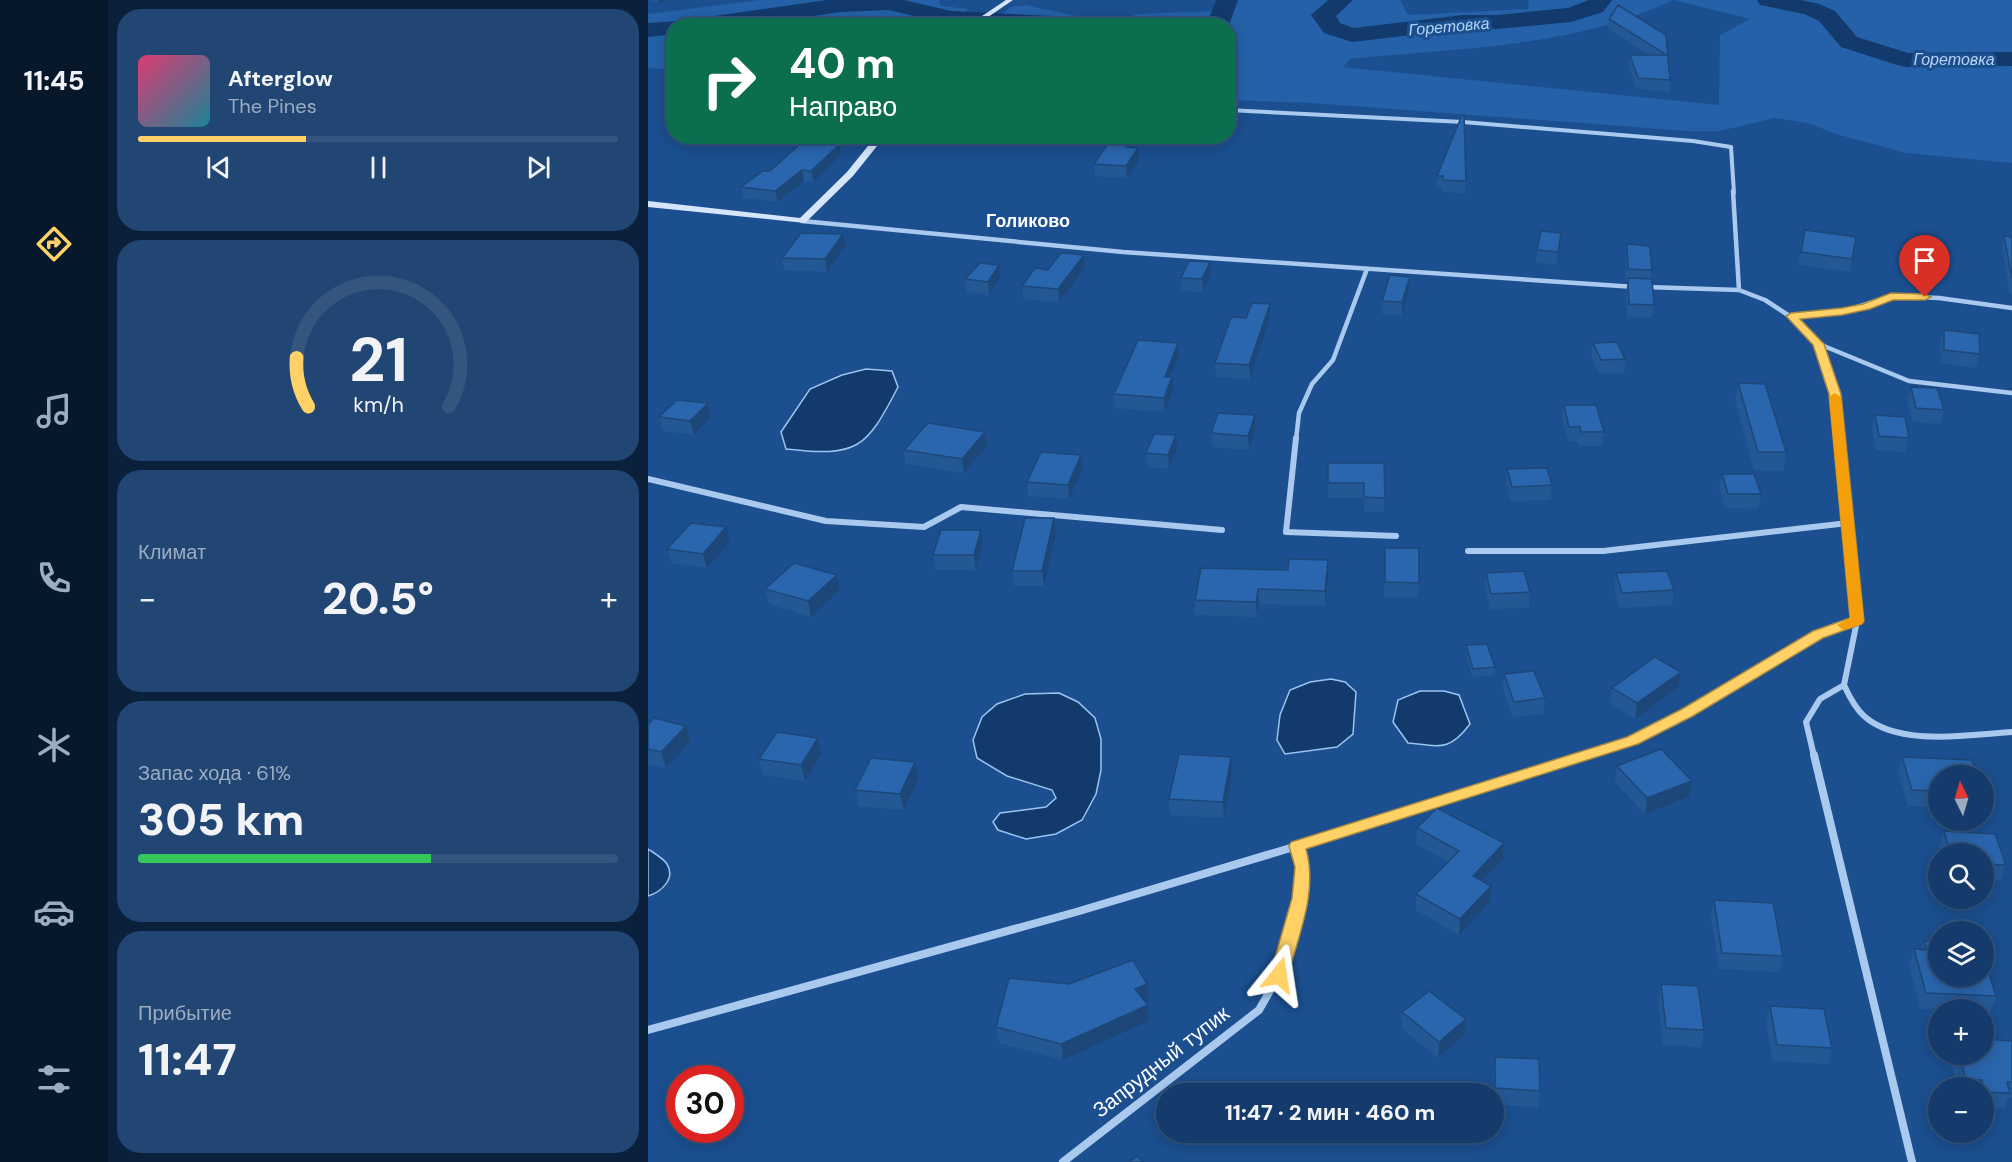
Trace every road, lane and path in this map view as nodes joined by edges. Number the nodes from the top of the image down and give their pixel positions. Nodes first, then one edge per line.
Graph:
1 (1010, 0) edge
2 (980, 18) edge
3 (1236, 110) edge
4 (874, 144) edge
5 (648, 204) edge
6 (802, 221) junction
7 (1367, 269) junction
8 (1738, 290) junction
9 (2012, 308) edge
10 (1791, 316) junction
11 (1819, 344) junction
12 (2012, 393) edge
13 (648, 479) edge
14 (1848, 523) junction
15 (1222, 530) dead end
16 (1396, 536) dead end
17 (1468, 551) dead end
18 (1857, 621) junction
19 (1844, 685) junction
20 (2012, 732) edge
21 (1297, 846) junction
22 (648, 1030) edge
23 (1064, 1162) edge
24 (1912, 1162) edge

1 - 2 street
3 - 8 street
4 - 6 street
5 - 6 street
6 - 7 street
7 - 8 street
7 - 16 street
8 - 10 street
9 - 10 street
10 - 11 street
11 - 12 street
11 - 14 street
13 - 15 street
14 - 17 street
14 - 18 street
18 - 19 street
18 - 21 street
19 - 20 street
19 - 24 street
21 - 22 street
21 - 23 street, Запрудный тупик

